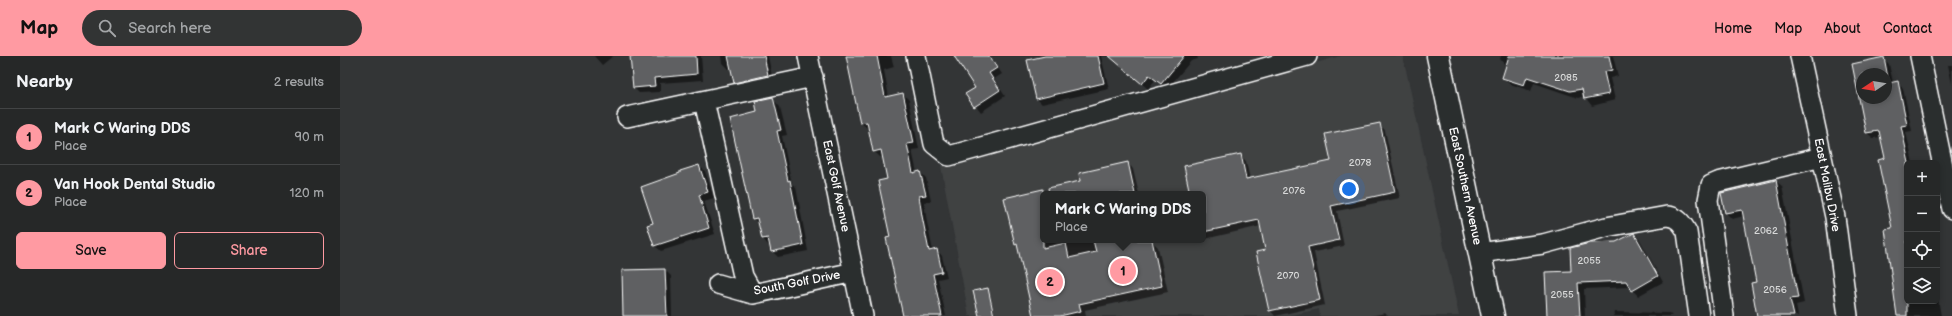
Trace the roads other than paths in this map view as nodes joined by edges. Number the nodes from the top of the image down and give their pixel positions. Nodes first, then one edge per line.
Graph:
1 (808, 56) edge
2 (916, 56) edge
3 (1306, 56) edge
4 (1438, 56) edge
5 (1800, 56) edge
6 (1920, 56) edge
7 (812, 78) junction
8 (704, 101) junction
9 (627, 117) dead end
10 (1822, 156) junction
11 (1952, 209) edge
12 (1480, 253) junction
13 (854, 272) junction
14 (718, 284) dead end
15 (753, 294) junction
16 (863, 316) edge
17 (1493, 316) edge
18 (1699, 316) edge
19 (1724, 316) edge
20 (1848, 316) edge

1 - 7 street, East Golf Avenue
2 - 3 street
4 - 12 main road, East Southern Avenue
5 - 10 street, East Malibu Drive
6 - 11 street
7 - 8 street
7 - 13 street, East Golf Avenue
8 - 9 street
8 - 15 street
10 - 19 street
10 - 20 street, East Malibu Drive
12 - 17 main road, East Southern Avenue
12 - 18 street
13 - 15 street, South Golf Drive
13 - 16 street, East Golf Avenue
14 - 15 street, South Golf Drive

